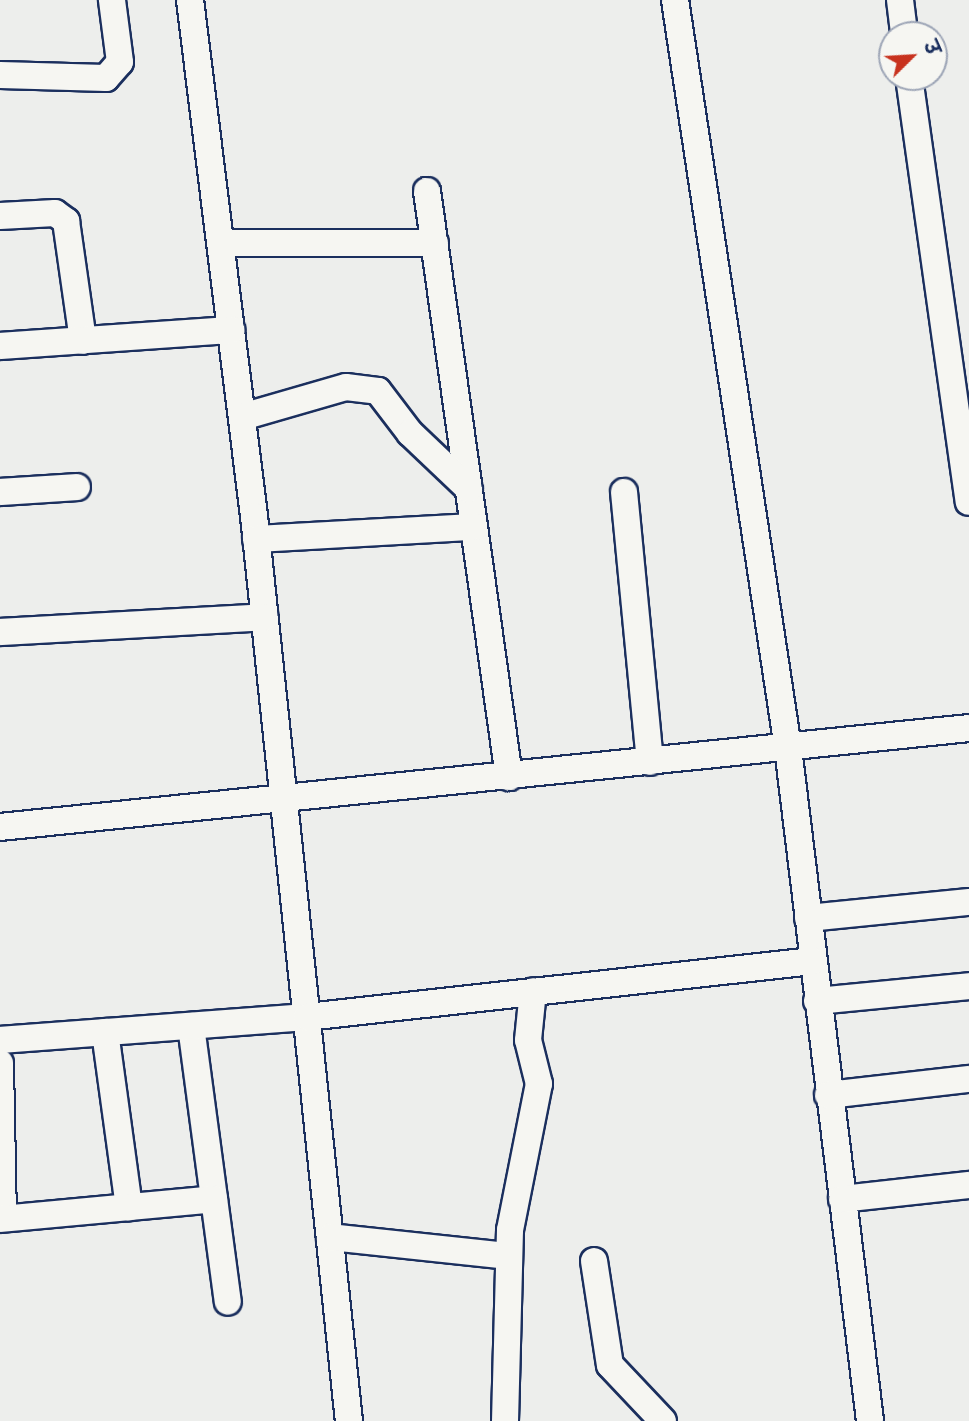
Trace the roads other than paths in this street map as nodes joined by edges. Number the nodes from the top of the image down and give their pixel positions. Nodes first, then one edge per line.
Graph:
1 (112, 0) edge
2 (190, 0) edge
3 (675, 0) edge
4 (900, 0) edge
5 (902, 21) edge
6 (0, 75) edge
7 (911, 91) edge
8 (427, 191) dead end
9 (0, 216) edge
10 (221, 243) junction
11 (435, 243) junction
12 (231, 330) junction
13 (83, 341) junction
14 (0, 346) edge
15 (242, 416) junction
16 (77, 487) dead end
17 (469, 489) junction
18 (0, 492) edge
19 (624, 492) dead end
20 (969, 502) edge
21 (474, 527) junction
22 (256, 539) junction
23 (265, 617) junction
24 (0, 632) edge
25 (969, 728) edge
26 (788, 748) junction
27 (650, 762) junction
28 (509, 777) junction
29 (283, 800) junction
30 (0, 827) edge
31 (969, 902) edge
32 (808, 918) junction
33 (813, 961) junction
34 (969, 986) edge
35 (533, 992) junction
36 (817, 1002) junction
37 (307, 1017) junction
38 (191, 1026) junction
39 (105, 1032) junction
40 (0, 1040) edge
41 (0, 1063) edge
42 (969, 1079) edge
43 (828, 1095) junction
44 (969, 1185) edge
45 (214, 1199) junction
46 (842, 1199) junction
47 (130, 1207) junction
48 (2, 1219) edge
49 (330, 1237) junction
50 (508, 1256) junction
51 (594, 1261) dead end
52 (229, 1302) dead end
53 (349, 1421) edge
54 (505, 1421) edge
55 (663, 1421) edge
56 (870, 1421) edge

1 - 6 street
2 - 10 street
3 - 26 street
4 - 5 street
7 - 20 street
8 - 11 street
9 - 13 street
10 - 11 street
10 - 12 street
11 - 17 street
12 - 13 street
12 - 15 street
13 - 14 street
15 - 17 street
15 - 22 street
16 - 18 street
17 - 21 street
19 - 27 street
21 - 22 street
21 - 28 street
22 - 23 street
23 - 24 street
23 - 29 street
25 - 26 street
26 - 27 street
26 - 32 street
27 - 28 street
28 - 29 street
29 - 30 street
29 - 37 street
31 - 32 street
32 - 33 street
33 - 35 street
33 - 36 street
34 - 36 street
35 - 37 street
35 - 50 street
36 - 43 street
37 - 38 street
37 - 49 street
38 - 39 street
38 - 45 street
39 - 40 street
39 - 47 street
41 - 48 street
42 - 43 street
43 - 46 street
44 - 46 street
45 - 47 street
45 - 52 street
46 - 56 street
47 - 48 street
49 - 50 street
49 - 53 street
50 - 54 street
51 - 55 street

